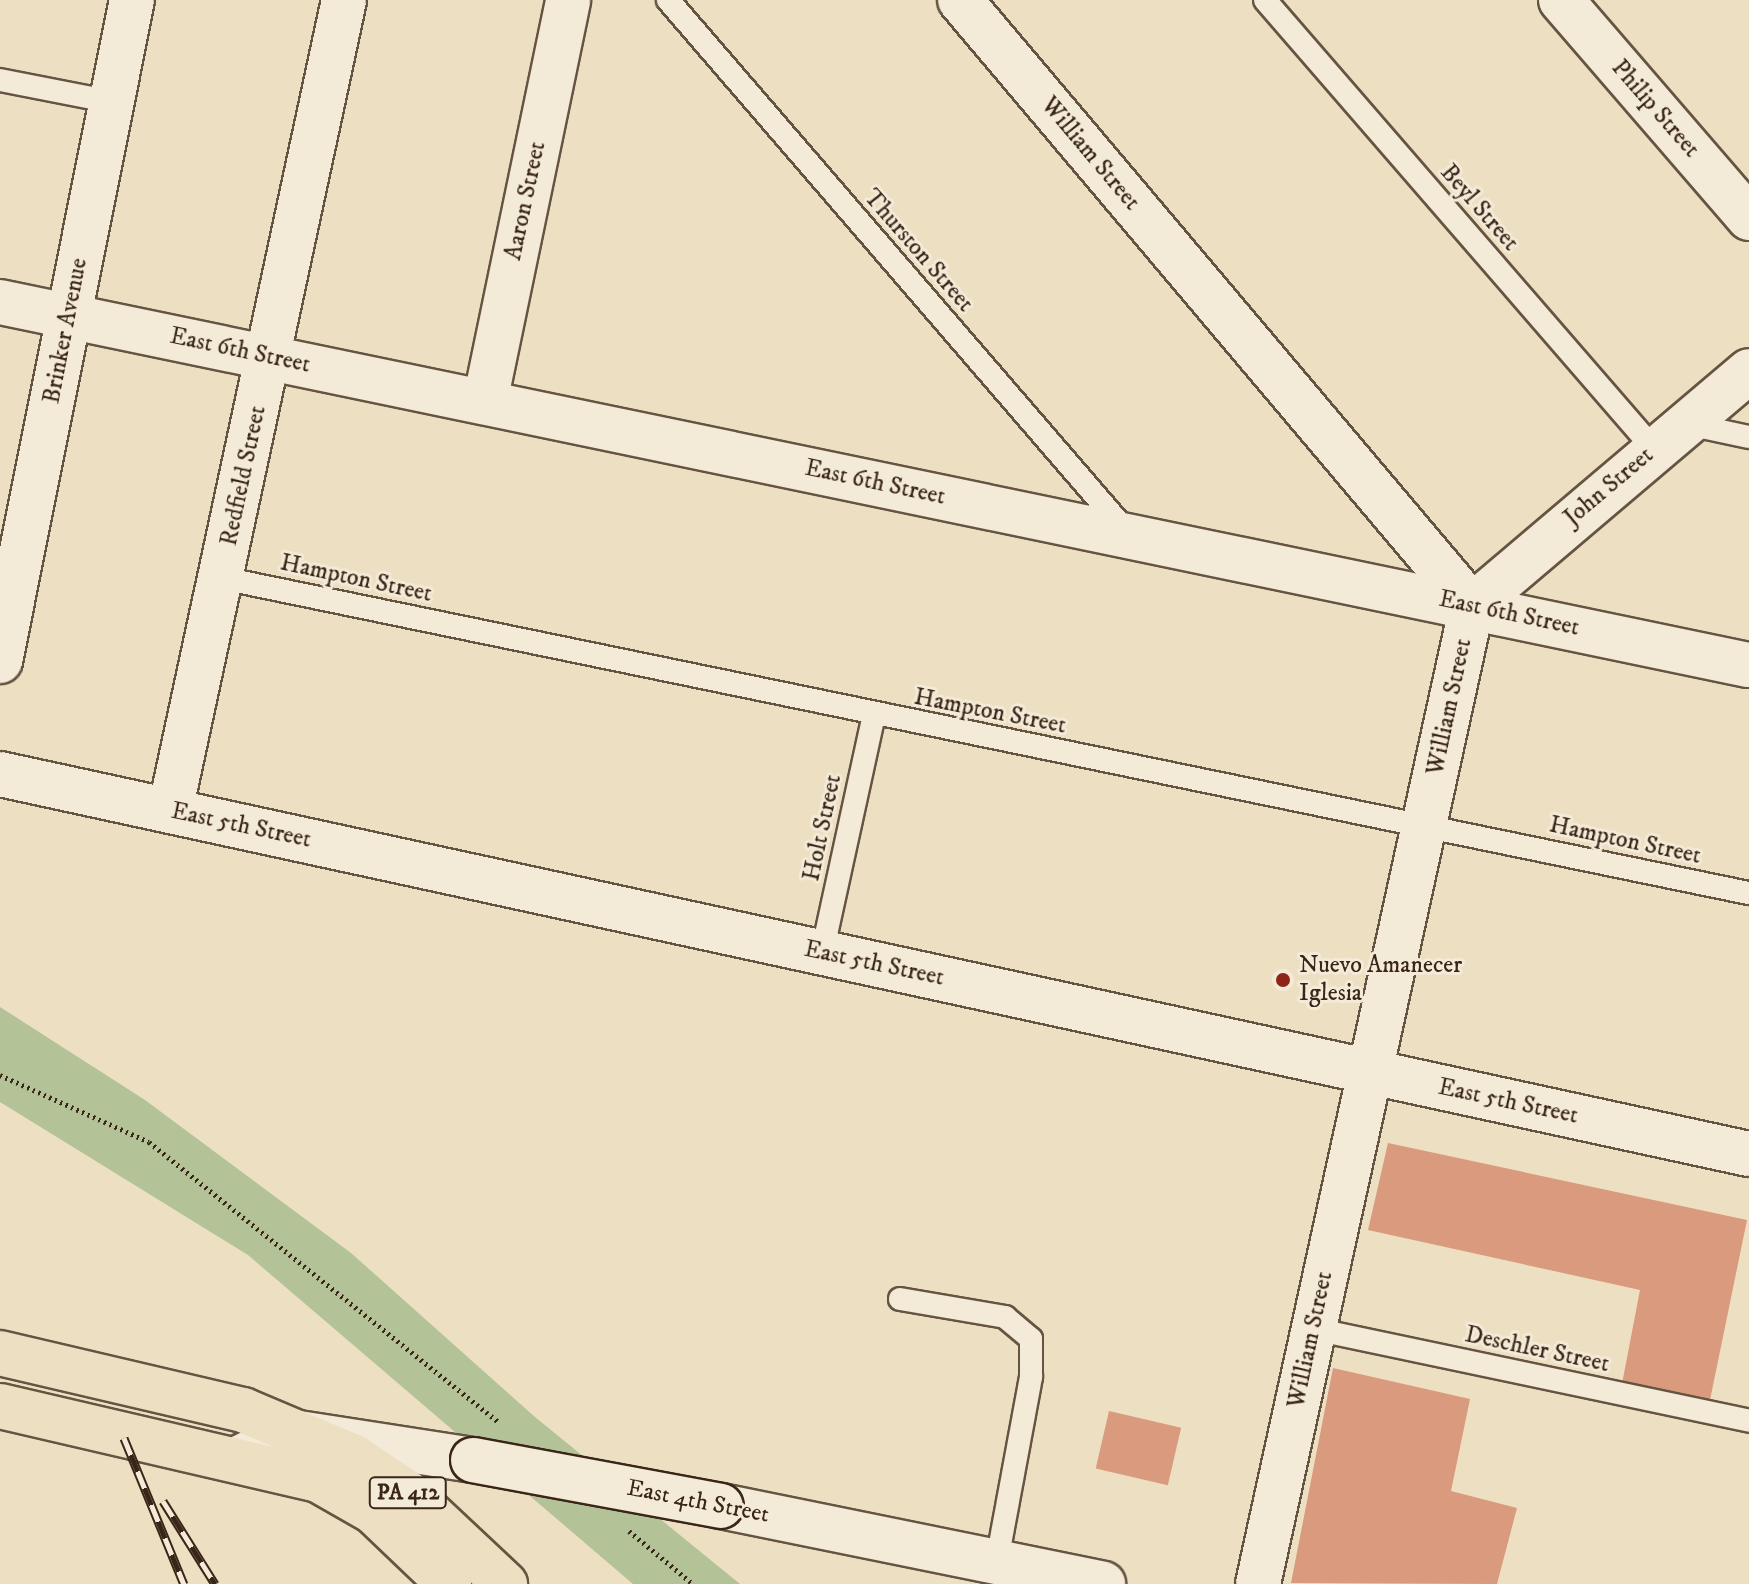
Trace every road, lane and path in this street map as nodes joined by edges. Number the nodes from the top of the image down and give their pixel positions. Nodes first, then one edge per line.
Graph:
1 (132, 0) edge
2 (344, 0) edge
3 (568, 0) edge
4 (668, 0) edge
5 (960, 0) edge
6 (1265, 0) edge
7 (1561, 0) edge
8 (0, 80) edge
9 (112, 102) junction
10 (1749, 218) edge
11 (0, 302) edge
12 (69, 316) junction
13 (269, 358) junction
14 (1749, 371) edge
15 (485, 402) junction
16 (1670, 436) junction
17 (1749, 437) edge
18 (1129, 535) junction
19 (12, 537) edge
20 (222, 578) junction
21 (1472, 606) junction
22 (0, 661) edge
23 (1749, 665) edge
24 (874, 715) junction
25 (0, 774) edge
26 (170, 811) junction
27 (1424, 826) junction
28 (1749, 893) edge
29 (822, 953) junction
30 (1370, 1072) junction
31 (0, 1075) edge
32 (1749, 1154) edge
33 (900, 1299) dead end
34 (1314, 1329) junction
35 (9, 1355) edge
36 (0, 1406) edge
37 (1749, 1421) edge
38 (508, 1430) dead end
39 (292, 1432) junction
40 (239, 1458) junction
41 (625, 1527) dead end
42 (997, 1560) junction
43 (449, 1584) edge
44 (505, 1584) edge
45 (693, 1584) edge
46 (1103, 1584) edge
47 (1258, 1584) edge

1 - 9 street, Brinker Avenue
2 - 13 street, Redfield Street
3 - 15 street, Aaron Street
4 - 18 lane, Thurston Street
5 - 21 street, William Street
6 - 16 lane, Beyl Street
7 - 10 street, Philip Street
8 - 9 lane
9 - 12 street, Brinker Avenue
11 - 12 street, East 6th Street
12 - 13 street, East 6th Street
12 - 19 street, Brinker Avenue
13 - 15 street, East 6th Street
13 - 20 street, Redfield Street
14 - 16 street, John Street
15 - 18 street, East 6th Street
16 - 17 lane
16 - 21 street, John Street
18 - 21 street, East 6th Street
19 - 22 street, Brinker Avenue
20 - 24 lane, Hampton Street
20 - 26 street, Redfield Street
21 - 23 street, East 6th Street
21 - 27 street, William Street
24 - 27 lane, Hampton Street
24 - 29 lane, Holt Street
25 - 26 street, East 5th Street
26 - 29 street, East 5th Street
27 - 28 lane, Hampton Street
27 - 30 street, William Street
29 - 30 street, East 5th Street
30 - 32 street, East 5th Street
30 - 34 street, William Street
31 - 38 path
33 - 42 lane
34 - 37 lane, Deschler Street
34 - 47 street, William Street
35 - 39 highway, East 4th Street / PA 412
36 - 40 highway, PA 412
39 - 40 street
39 - 42 street, East 4th Street, bridge
39 - 44 highway, PA 412
40 - 43 highway, PA 412
41 - 45 path
42 - 46 street, East 4th Street

